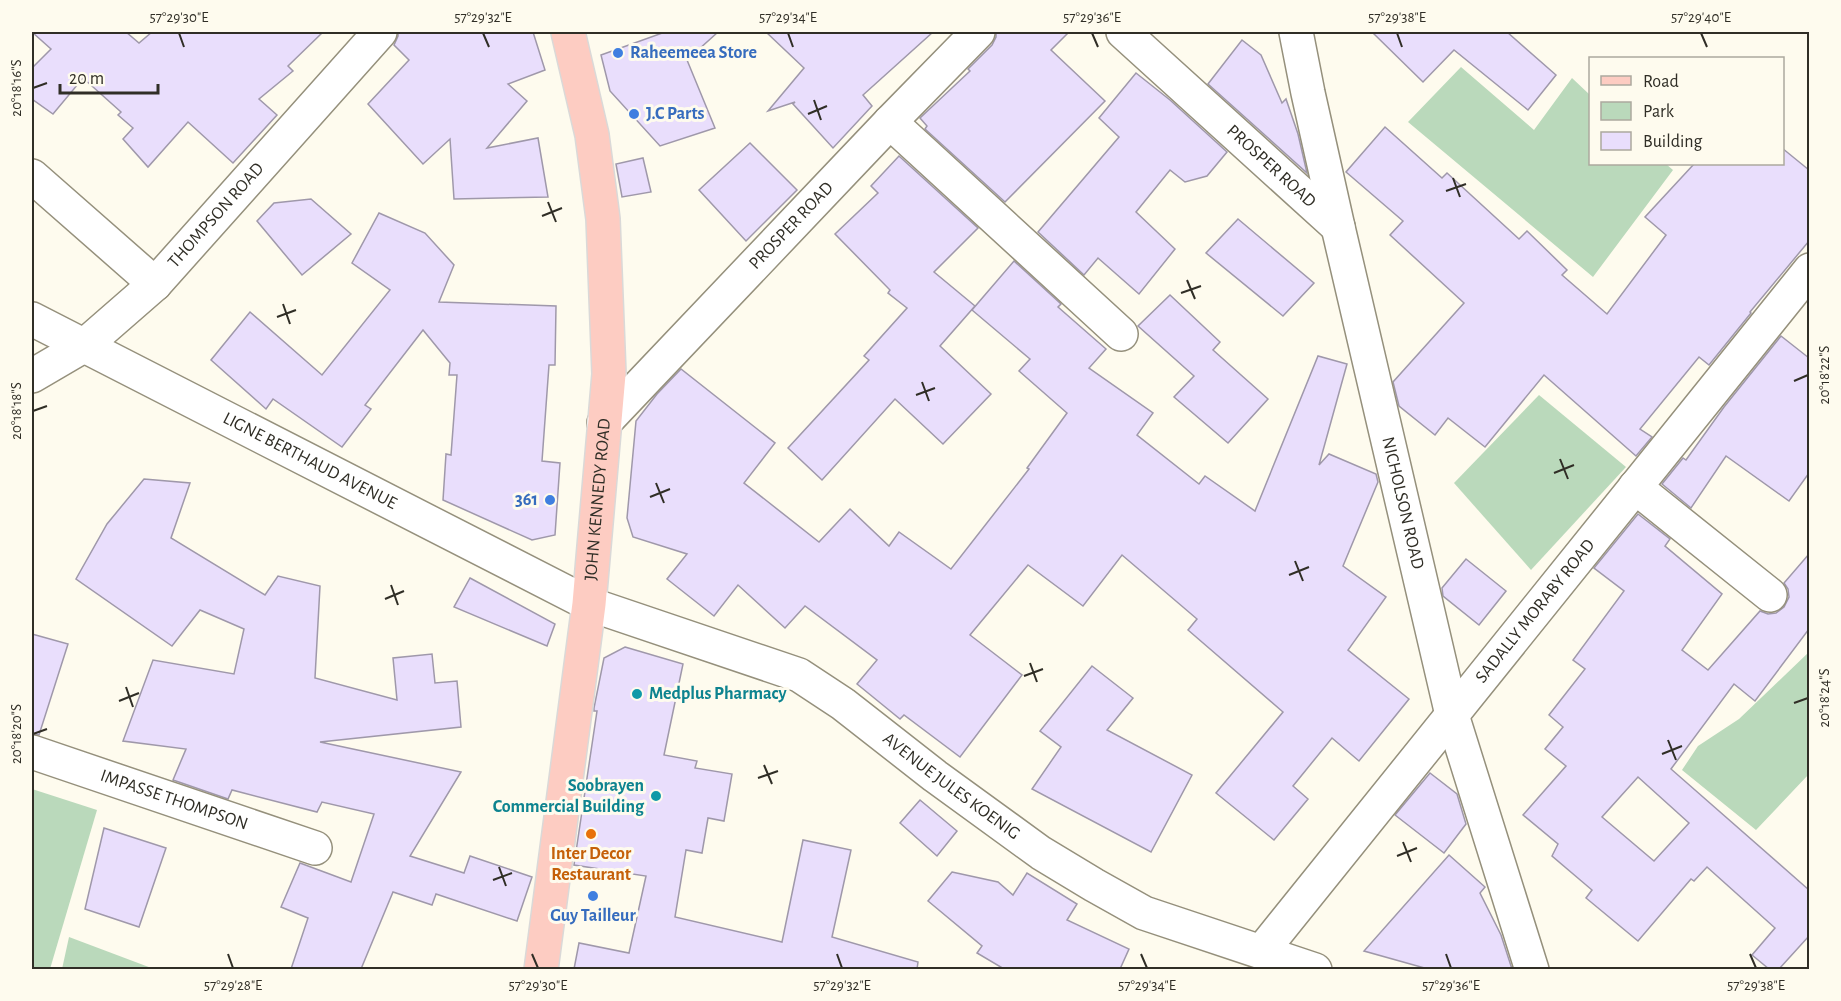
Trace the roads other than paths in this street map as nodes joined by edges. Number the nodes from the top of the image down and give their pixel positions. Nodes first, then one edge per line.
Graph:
1 (380, 32) edge
2 (568, 32) edge
3 (978, 32) edge
4 (1123, 32) edge
5 (1296, 32) edge
6 (890, 122) junction
7 (32, 176) edge
8 (1338, 227) junction
9 (1809, 270) edge
10 (155, 284) junction
11 (32, 319) edge
12 (1121, 334) dead end
13 (85, 345) junction
14 (32, 375) edge
15 (604, 423) junction
16 (1635, 487) junction
17 (1770, 595) dead end
18 (589, 604) junction
19 (1452, 715) junction
20 (32, 752) edge
21 (315, 848) dead end
22 (1262, 951) junction
23 (541, 969) edge
24 (1315, 969) edge
25 (1532, 969) edge

1 - 10 street, THOMPSON ROAD
2 - 15 main road, JOHN KENNEDY ROAD
3 - 6 street, PROSPER ROAD
4 - 8 street, PROSPER ROAD
5 - 8 street, NICHOLSON ROAD
6 - 12 street
6 - 15 street, PROSPER ROAD
7 - 10 street
8 - 19 street, NICHOLSON ROAD
9 - 16 street, SADALLY MORABY ROAD
10 - 13 street, THOMPSON ROAD
11 - 13 street, LIGNE BERTHAUD AVENUE
13 - 14 street, THOMPSON ROAD
13 - 18 street, LIGNE BERTHAUD AVENUE
15 - 18 main road, JOHN KENNEDY ROAD
16 - 17 street
16 - 19 street, SADALLY MORABY ROAD
18 - 22 street, AVENUE JULES KOENIG
18 - 23 main road, JOHN KENNEDY ROAD
19 - 22 street, SADALLY MORABY ROAD
19 - 25 street, NICHOLSON ROAD
20 - 21 street, IMPASSE THOMPSON
22 - 24 street, AVENUE JULES KOENIG

